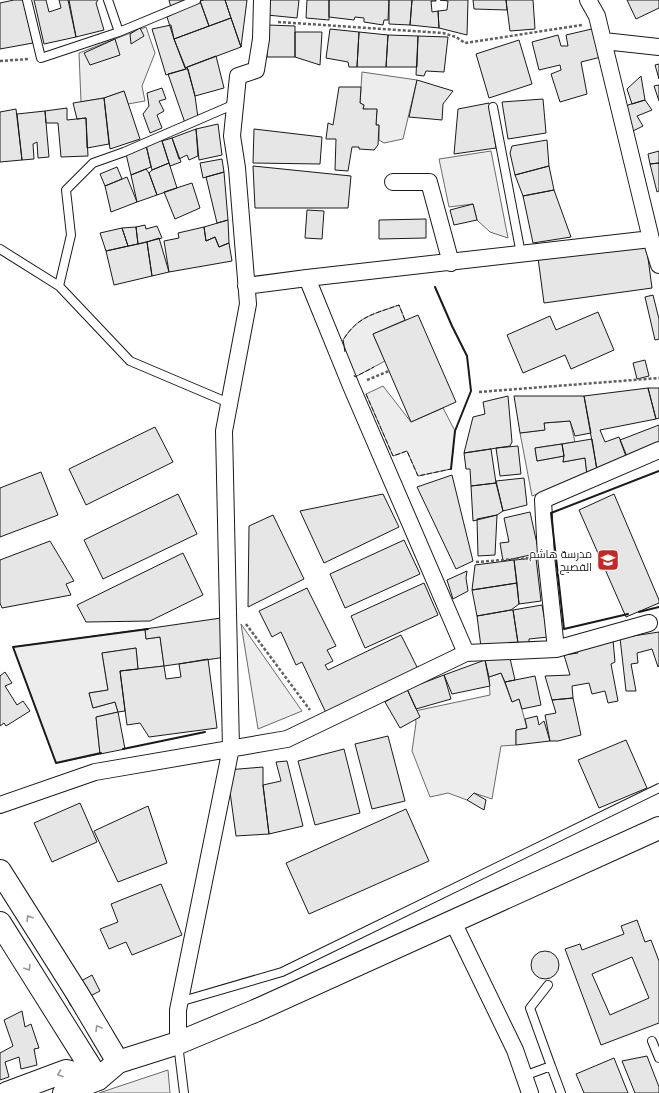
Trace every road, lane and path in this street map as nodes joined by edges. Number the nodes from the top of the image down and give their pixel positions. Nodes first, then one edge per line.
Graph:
1 (27, 0) edge
2 (108, 0) edge
3 (196, 0) edge
4 (262, 0) edge
5 (588, 0) edge
6 (262, 21) junction
7 (599, 22) junction
8 (119, 32) junction
9 (604, 42) junction
10 (659, 46) edge
11 (41, 58) junction
12 (0, 62) edge
13 (235, 104) junction
14 (493, 107) dead end
15 (393, 182) dead end
16 (650, 239) junction
17 (0, 249) edge
18 (521, 254) junction
19 (451, 262) junction
20 (659, 265) edge
21 (307, 278) junction
22 (59, 286) junction
23 (246, 286) junction
24 (389, 371) dead end
25 (659, 378) edge
26 (351, 386) junction
27 (479, 392) dead end
28 (229, 403) junction
29 (659, 450) edge
30 (546, 556) junction
31 (476, 562) dead end
32 (229, 601) junction
33 (649, 623) dead end
34 (556, 648) junction
35 (466, 653) junction
36 (320, 723) junction
37 (231, 748) junction
38 (659, 788) edge
39 (0, 805) edge
40 (659, 828) edge
41 (0, 871) edge
42 (453, 922) junction
43 (0, 923) edge
44 (548, 985) dead end
45 (179, 1002) junction
46 (652, 1041) dead end
47 (178, 1043) junction
48 (659, 1058) edge
49 (118, 1062) junction
50 (551, 1066) junction
51 (524, 1076) junction
52 (98, 1078) junction
53 (7, 1093) edge
54 (64, 1093) edge
55 (184, 1093) edge
56 (530, 1093) edge
57 (561, 1093) edge

1 - 11 lane
2 - 8 lane
3 - 8 lane
4 - 6 street
5 - 7 street
6 - 7 path
6 - 13 street
7 - 9 street
8 - 11 lane
9 - 10 street
9 - 16 street
11 - 12 path
13 - 22 lane
13 - 23 street
14 - 18 lane
15 - 19 street
16 - 18 street
16 - 20 street
17 - 22 lane
18 - 19 street
19 - 21 street
21 - 23 street
21 - 26 street
22 - 28 lane
23 - 28 street
24 - 26 path
25 - 27 path
26 - 35 street
28 - 32 street
29 - 30 street
30 - 31 path
30 - 34 street
32 - 36 path
32 - 37 street
33 - 34 street
34 - 35 street
35 - 36 street
36 - 37 street
37 - 39 street
37 - 45 street
38 - 45 lane
40 - 42 main road
49 -> 41 main road
42 - 47 main road
42 - 51 street
43 -> 52 main road
44 - 50 lane
45 - 47 street
46 - 48 lane
47 - 49 main road
47 - 55 lane
49 - 52 main road
50 - 51 lane
50 - 57 lane
51 - 56 street
52 -> 53 main road
52 - 54 main road

